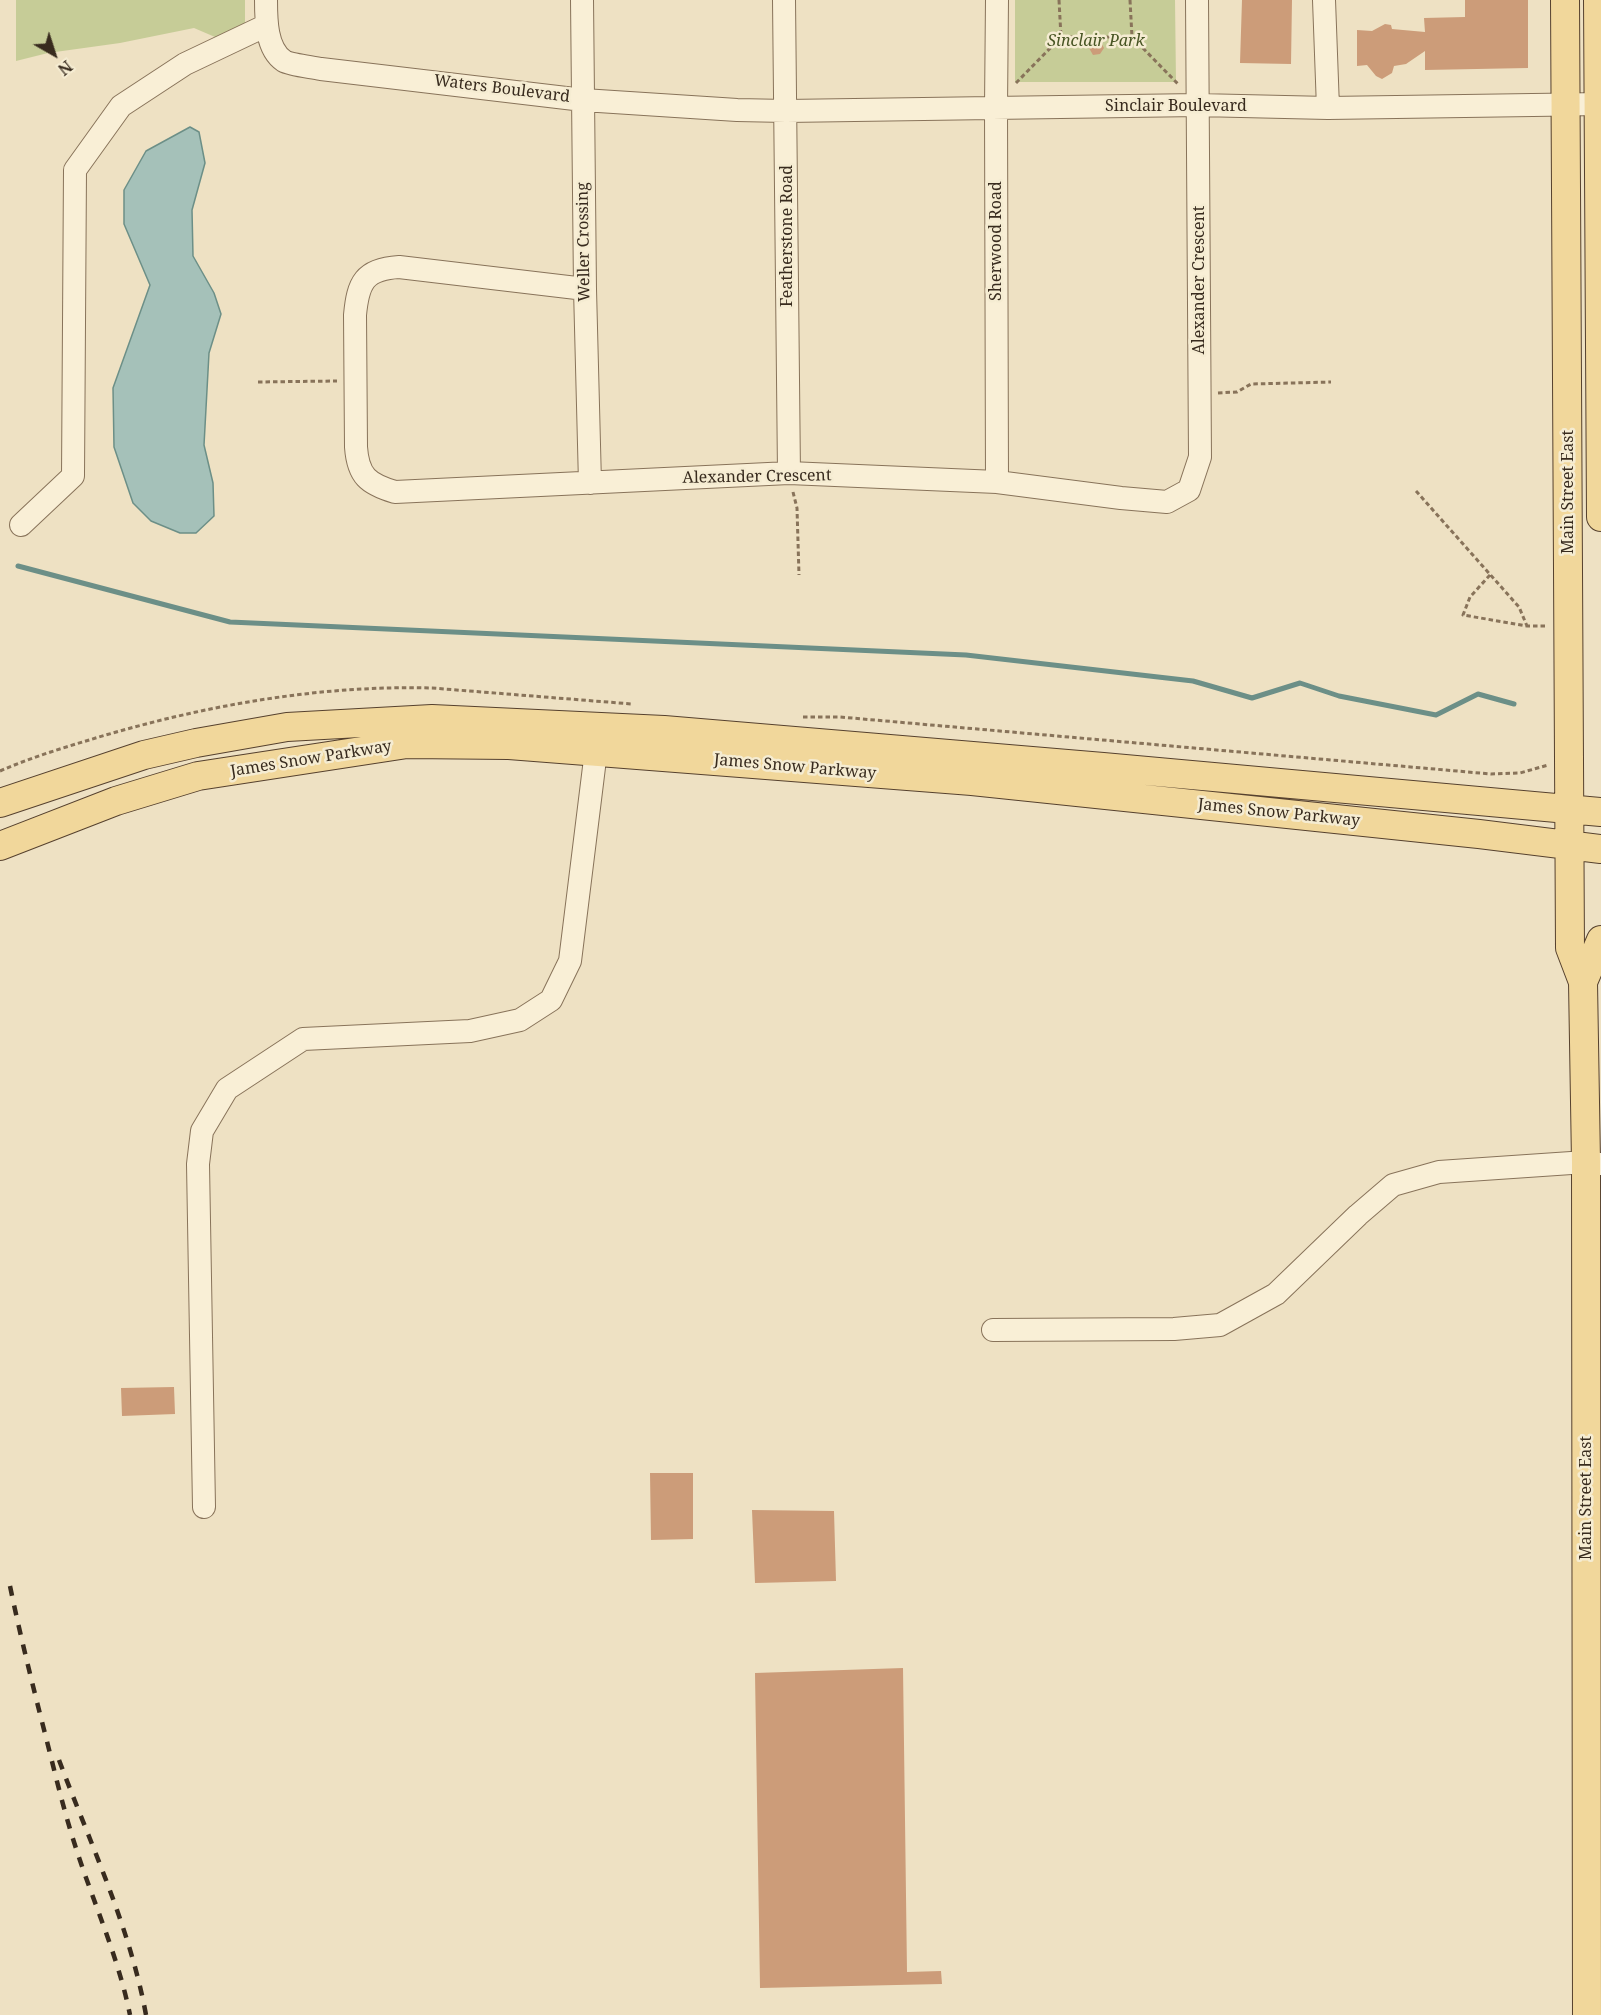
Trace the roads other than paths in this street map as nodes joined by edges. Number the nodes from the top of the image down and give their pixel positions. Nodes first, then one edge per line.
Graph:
1 (266, 0) edge
2 (582, 0) edge
3 (784, 0) edge
4 (997, 0) edge
5 (1197, 0) edge
6 (1324, 0) edge
7 (1565, 0) edge
8 (1598, 0) edge
9 (267, 25) junction
10 (583, 100) junction
11 (1566, 104) junction
12 (1600, 104) edge
13 (1198, 105) junction
14 (996, 107) junction
15 (1328, 108) junction
16 (786, 111) junction
17 (585, 289) junction
18 (789, 473) junction
19 (997, 482) junction
20 (590, 483) junction
21 (1601, 517) edge
22 (21, 525) dead end
23 (596, 751) junction
24 (0, 803) edge
25 (1570, 810) junction
26 (1601, 812) edge
27 (1570, 845) junction
28 (0, 846) edge
29 (1601, 849) edge
30 (1601, 940) edge
31 (1583, 982) junction
32 (1593, 1163) edge
33 (993, 1330) dead end
34 (204, 1507) dead end
35 (1587, 2015) edge

1 - 9 street, Waters Boulevard
2 - 10 street, Weller Crossing
3 - 16 street, Featherstone Road
4 - 14 street, Sherwood Road
5 - 13 street, Alexander Crescent
6 - 15 street
7 - 11 main road, Main Street East
8 - 12 main road, Main Street East
9 - 10 street, Waters Boulevard
9 - 22 street
10 - 16 street, Waters Boulevard
10 - 17 street, Weller Crossing
11 - 12 street, Sinclair Boulevard
11 - 15 street, Sinclair Boulevard
11 - 25 main road, Main Street East
12 - 21 main road, Main Street East
13 - 14 street, Sinclair Boulevard
13 - 15 street, Sinclair Boulevard
13 - 19 street, Alexander Crescent
14 - 16 street, Sinclair Boulevard
14 - 19 street, Sherwood Road
16 - 18 street, Featherstone Road
17 - 20 street, Weller Crossing
17 - 20 street, Alexander Crescent
18 - 19 street, Alexander Crescent
18 - 20 street, Alexander Crescent
23 - 27 main road, James Snow Parkway
23 - 28 main road, James Snow Parkway
23 - 34 street
24 - 25 main road, James Snow Parkway
25 - 26 main road, James Snow Parkway
25 - 27 main road, Main Street East
27 - 29 main road, James Snow Parkway
27 - 31 main road, Main Street East
30 - 31 main road, Main Street East
31 - 32 main road, Main Street East
32 - 33 street
32 - 35 main road, Main Street East

